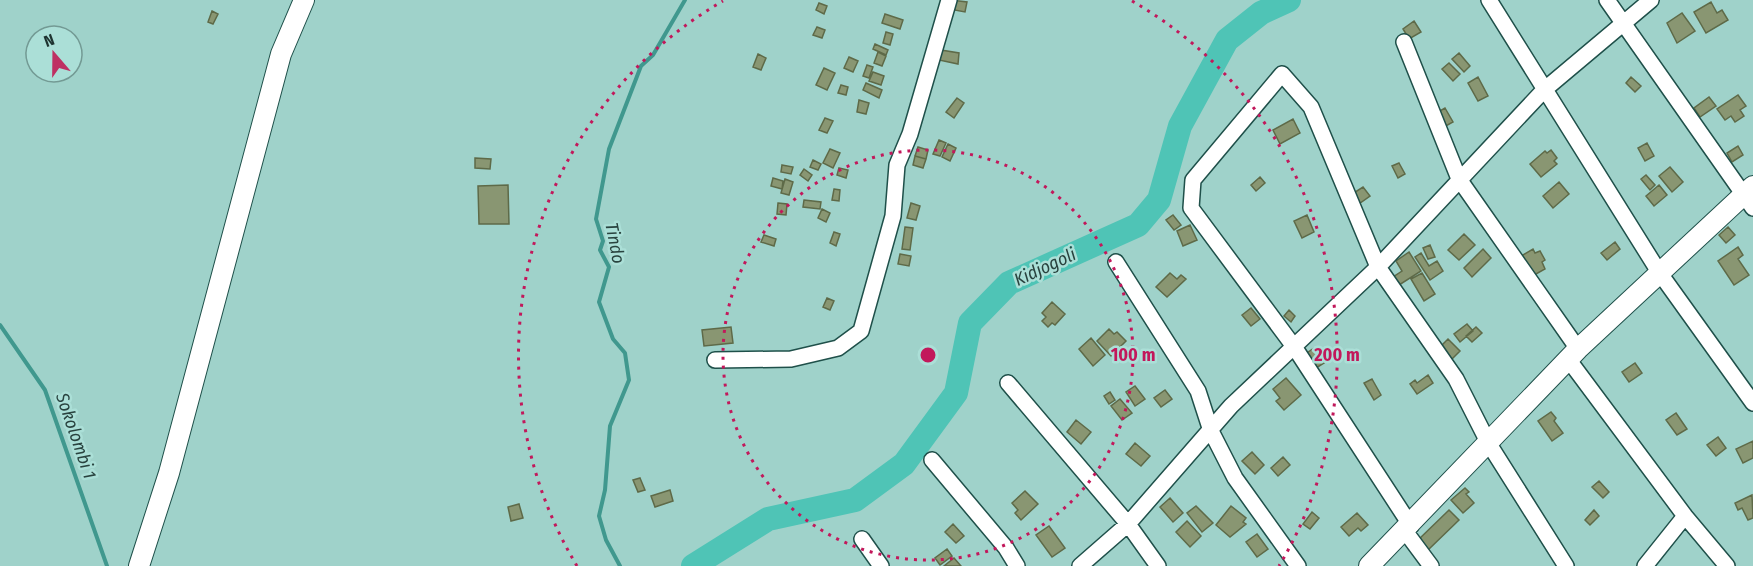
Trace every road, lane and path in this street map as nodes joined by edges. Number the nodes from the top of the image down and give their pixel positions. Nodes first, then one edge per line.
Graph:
1 (304, 0) edge
2 (949, 0) edge
3 (1489, 0) edge
4 (1607, 0) edge
5 (1651, 0) edge
6 (1624, 22) junction
7 (1404, 42) dead end
8 (1544, 90) junction
9 (1459, 179) junction
10 (1750, 197) edge
11 (1116, 262) dead end
12 (1378, 267) junction
13 (1659, 272) junction
14 (1295, 348) junction
15 (1573, 354) junction
16 (715, 360) dead end
17 (1008, 383) dead end
18 (1753, 404) edge
19 (1211, 431) junction
20 (1489, 444) junction
21 (932, 460) dead end
22 (1685, 516) junction
23 (1128, 524) junction
24 (1408, 529) junction
25 (862, 538) dead end
26 (139, 566) edge
27 (881, 566) edge
28 (1017, 566) edge
29 (1080, 566) edge
30 (1158, 566) edge
31 (1298, 566) edge
32 (1369, 566) edge
33 (1431, 566) edge
34 (1566, 566) edge
35 (1645, 566) edge
36 (1727, 566) edge

1 - 26 street
2 - 16 street
3 - 8 street
4 - 6 street
5 - 6 street
6 - 8 street
6 - 10 street
7 - 9 street
8 - 9 street
8 - 13 street
9 - 12 street
9 - 15 street
10 - 13 street
11 - 19 street
12 - 14 street
12 - 14 street
12 - 20 street
13 - 15 street
13 - 18 street
14 - 19 street
14 - 24 street
15 - 20 street
15 - 22 street
17 - 23 street
19 - 23 street
19 - 31 street
20 - 24 street
20 - 34 street
21 - 28 street
22 - 35 street
22 - 36 street
23 - 29 street
23 - 30 street
24 - 32 street
24 - 33 street
25 - 27 street

